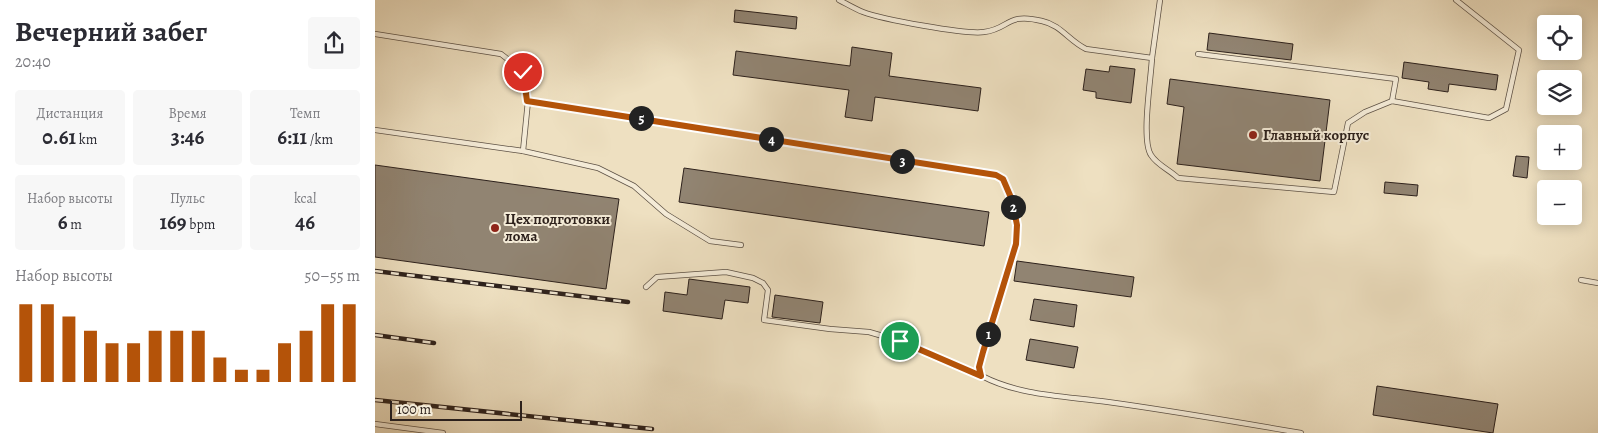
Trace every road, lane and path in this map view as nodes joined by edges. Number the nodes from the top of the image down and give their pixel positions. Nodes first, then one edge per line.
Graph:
1 (839, 0) edge
2 (1160, 0) edge
3 (1456, 0) edge
4 (375, 34) edge
5 (1198, 54) dead end
6 (1152, 58) junction
7 (527, 101) junction
8 (1392, 101) junction
9 (375, 130) edge
10 (523, 151) junction
11 (741, 245) dead end
12 (1581, 280) dead end
13 (1598, 282) edge
14 (645, 287) dead end
15 (981, 376) junction
16 (375, 424) edge
17 (443, 433) edge
18 (1301, 433) edge

1 - 6 lane
2 - 6 lane
3 - 8 lane
4 - 7 lane
5 - 8 lane
6 - 8 lane
7 - 10 lane
7 - 15 lane
9 - 10 lane
10 - 11 lane
12 - 13 lane
14 - 15 lane
15 - 18 lane
16 - 17 lane

